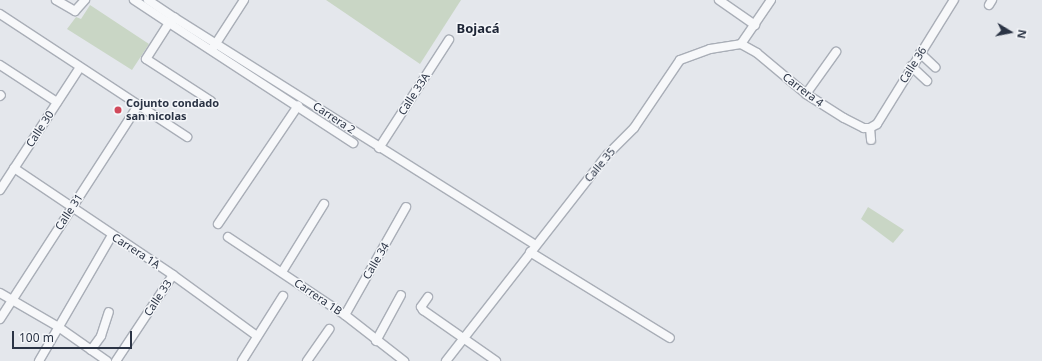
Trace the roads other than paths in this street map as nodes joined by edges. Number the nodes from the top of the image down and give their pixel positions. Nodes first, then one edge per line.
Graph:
1 (56, 0) edge
2 (84, 0) edge
3 (134, 0) edge
4 (148, 0) edge
5 (244, 0) edge
6 (720, 0) edge
7 (771, 0) edge
8 (954, 0) edge
9 (0, 14) edge
10 (172, 21) junction
11 (754, 25) junction
12 (449, 40) dead end
13 (740, 44) junction
14 (213, 48) junction
15 (836, 52) dead end
16 (920, 53) junction
17 (0, 65) edge
18 (911, 66) junction
19 (935, 68) dead end
20 (79, 69) junction
21 (273, 80) junction
22 (927, 81) dead end
23 (268, 87) junction
24 (806, 94) junction
25 (211, 101) dead end
26 (57, 102) junction
27 (138, 106) junction
28 (298, 106) junction
29 (870, 128) junction
30 (187, 137) dead end
31 (871, 140) dead end
32 (353, 143) dead end
33 (379, 148) junction
34 (14, 168) junction
35 (1, 184) edge
36 (324, 204) dead end
37 (406, 207) dead end
38 (72, 208) junction
39 (218, 224) dead end
40 (112, 235) junction
41 (228, 237) dead end
42 (533, 249) junction
43 (282, 272) junction
44 (173, 275) junction
45 (0, 293) edge
46 (402, 295) dead end
47 (283, 296) dead end
48 (428, 297) dead end
49 (12, 300) junction
50 (110, 312) dead end
51 (345, 315) junction
52 (0, 319) edge
53 (57, 326) junction
54 (329, 329) dead end
55 (257, 336) junction
56 (670, 338) dead end
57 (463, 339) junction
58 (376, 341) junction
59 (91, 350) junction
60 (38, 361) edge
61 (107, 361) edge
62 (116, 361) edge
63 (242, 361) edge
64 (307, 361) edge
65 (404, 361) edge
66 (446, 361) edge
67 (496, 361) edge

1 - 2 street
3 - 10 street
4 - 10 street
5 - 14 street
6 - 11 street
7 - 11 street
8 - 16 street, Calle 36
9 - 20 street
10 - 14 street
10 - 25 street
11 - 13 street
12 - 33 street, Calle 33A
13 - 24 street, Carrera 4
13 - 42 street, Calle 35
14 - 21 street, Carrera 2
14 - 23 street
15 - 24 street
16 - 18 street, Calle 36
16 - 19 street
17 - 26 street
18 - 22 street
18 - 29 street, Calle 36
20 - 26 street, Calle 30
20 - 27 street
21 - 23 street
21 - 33 street, Carrera 2
23 - 28 street
24 - 29 street, Carrera 4
26 - 34 street, Calle 30
27 - 30 street
27 - 38 street, Calle 31
28 - 32 street
28 - 39 street
29 - 31 street
33 - 42 street, Carrera 2
34 - 35 street, Calle 30
34 - 38 street, Carrera 1A
36 - 43 street
37 - 51 street, Calle 34
38 - 40 street, Carrera 1A
38 - 49 street, Calle 31
40 - 44 street, Carrera 1A
40 - 53 street
41 - 43 street, Carrera 1B
42 - 56 street, Carrera 2
42 - 57 street, Calle 35
43 - 51 street, Carrera 1B
44 - 55 street, Carrera 1A
44 - 62 street, Calle 33
45 - 49 street
46 - 58 street
47 - 55 street
48 - 57 street
49 - 52 street, Calle 31
49 - 53 street
50 - 59 street
51 - 58 street, Carrera 1B
53 - 59 street
53 - 60 street
54 - 64 street
55 - 63 street
57 - 66 street, Calle 35
57 - 67 street
58 - 65 street, Carrera 1B
59 - 61 street

